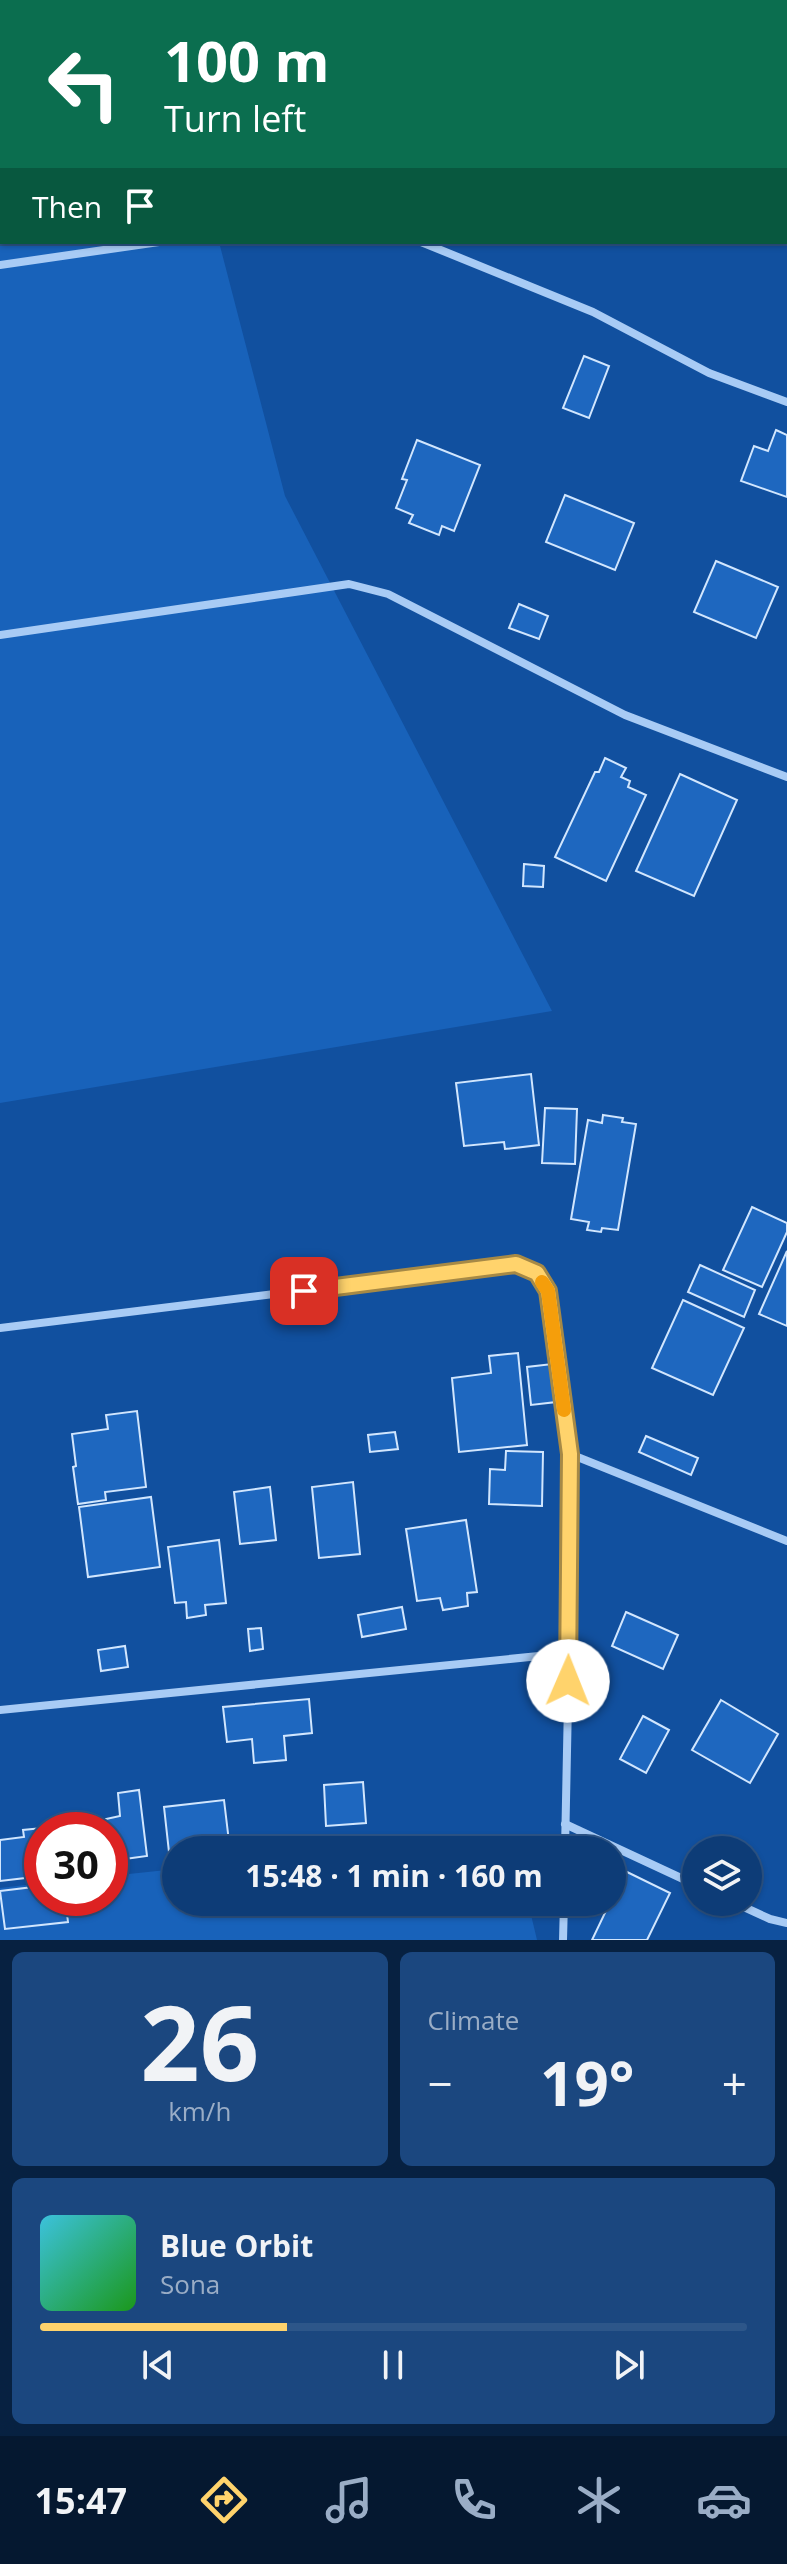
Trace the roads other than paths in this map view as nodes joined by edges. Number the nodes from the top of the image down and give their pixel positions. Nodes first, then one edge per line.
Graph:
1 (145, 244) edge
2 (426, 244) edge
3 (0, 265) edge
4 (787, 402) edge
5 (0, 635) edge
6 (787, 777) edge
7 (0, 1328) edge
8 (570, 1454) junction
9 (787, 1541) edge
10 (569, 1653) junction
11 (0, 1710) edge
12 (565, 1824) junction
13 (565, 1836) edge
14 (682, 1878) edge
15 (762, 1915) edge
16 (564, 1916) edge
17 (787, 1923) edge
18 (563, 1940) edge

1 - 3 street
2 - 4 street
5 - 6 street
7 - 8 street
8 - 9 street
8 - 10 street
10 - 11 street
10 - 12 street
12 - 13 street
12 - 14 street
15 - 17 street
16 - 18 street

